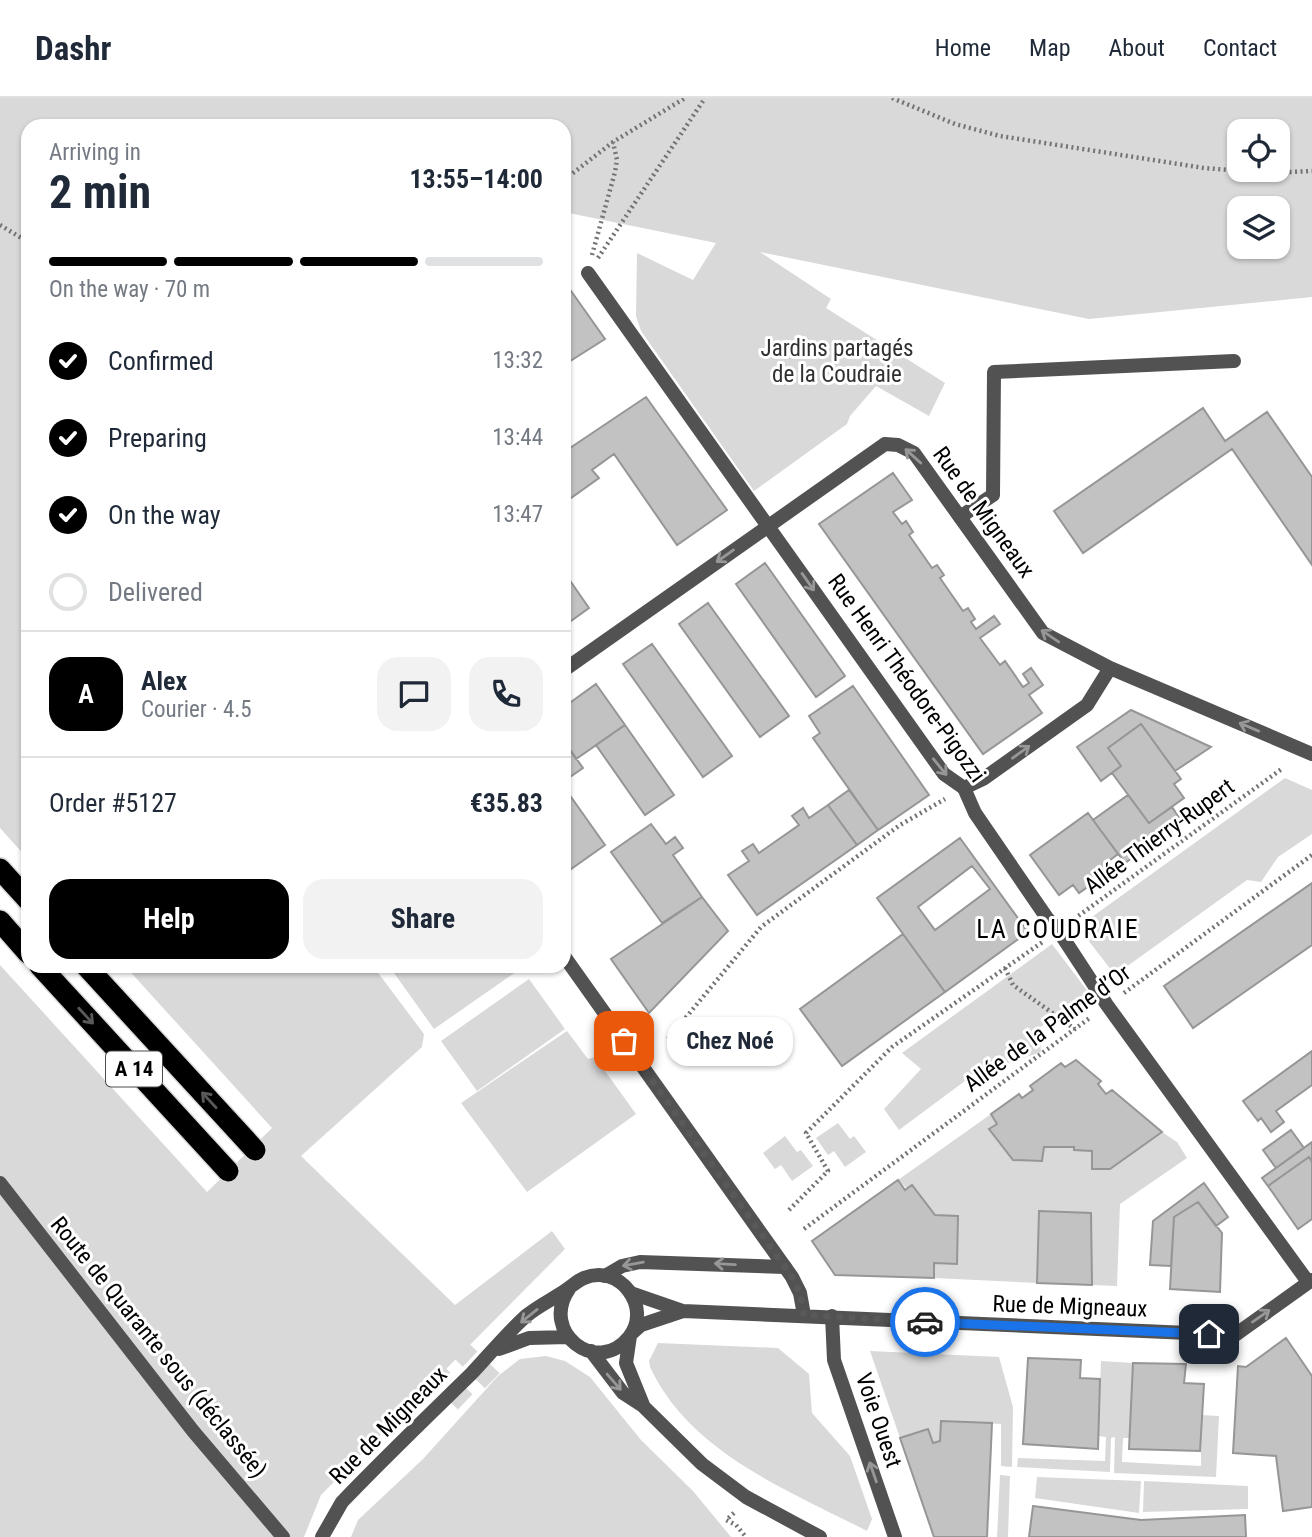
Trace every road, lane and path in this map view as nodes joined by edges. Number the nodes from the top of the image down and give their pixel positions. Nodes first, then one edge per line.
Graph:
1 (685, 98) edge
2 (705, 98) edge
3 (892, 98) edge
4 (613, 142) junction
5 (1312, 171) edge
6 (571, 175) edge
7 (0, 225) edge
8 (21, 238) edge
9 (588, 273) junction
10 (1234, 361) dead end
11 (960, 517) junction
12 (768, 526) junction
13 (571, 665) edge
14 (1110, 668) junction
15 (1312, 754) edge
16 (1283, 768) dead end
17 (964, 788) junction
18 (1312, 855) edge
19 (0, 869) edge
20 (21, 893) edge
21 (0, 922) edge
22 (1058, 930) junction
23 (21, 945) edge
24 (571, 966) edge
25 (1004, 968) junction
26 (46, 973) edge
27 (92, 973) edge
28 (1107, 1005) junction
29 (1075, 1029) junction
30 (668, 1039) dead end
31 (255, 1150) tunnel mouth
32 (228, 1171) tunnel mouth
33 (0, 1184) edge
34 (789, 1210) dead end
35 (804, 1229) dead end
36 (785, 1267) junction
37 (605, 1276) junction
38 (1310, 1281) edge
39 (569, 1289) junction
40 (631, 1293) junction
41 (683, 1311) junction
42 (804, 1315) junction
43 (832, 1316) junction
44 (631, 1334) junction
45 (568, 1337) junction
46 (494, 1351) junction
47 (591, 1351) junction
48 (643, 1406) junction
49 (284, 1537) edge
50 (322, 1537) edge
51 (820, 1537) edge
52 (895, 1537) edge

1 - 4 path
2 - 9 path
3 - 5 path
4 - 6 path
4 - 9 path
7 - 8 path
9 - 12 street, Rue Henri Théodore-Pigozzi
10 - 11 street
11 -> 12 street, Rue de Migneaux
14 -> 11 street, Rue de Migneaux
12 -> 13 street, Rue de Migneaux
12 -> 17 street, Rue Henri Théodore-Pigozzi
15 -> 14 street, Rue de Migneaux
17 -> 14 street
16 - 22 path, Allée Thierry-Rupert
17 - 22 street, Rue Henri Théodore-Pigozzi
17 - 30 path
18 - 28 path, Allée de la Palme d’Or
19 - 20 highway
21 - 23 highway
22 - 25 path, Allée Thierry-Rupert
22 - 28 street, Rue Henri Théodore-Pigozzi
24 - 36 street
25 - 29 path
25 - 34 path, Allée Thierry-Rupert
26 -> 32 highway, A 14
31 -> 27 highway, A 14
28 - 29 path, Allée de la Palme d’Or
28 - 38 street, Rue Henri Théodore-Pigozzi
29 - 35 path, Allée de la Palme d’Or
33 - 49 street, Route de Quarante sous (déclassée)
36 -> 37 street
36 - 42 street
37 - 39 street, Rue de Migneaux
37 - 40 street, Rue de Migneaux
43 -> 38 street, Rue de Migneaux
39 - 45 street
39 -> 46 street, Rue de Migneaux
40 - 41 street, Rue de Migneaux
40 - 44 street
41 - 42 street, Rue de Migneaux
41 - 44 street, Rue de Migneaux
42 - 43 street, Rue de Migneaux
52 -> 43 street, Voie Ouest
44 - 47 street, Rue de Migneaux
44 - 48 street
45 - 46 street, Rue de Migneaux
45 - 47 street
46 - 50 street, Rue de Migneaux
47 -> 48 street
48 - 51 street

